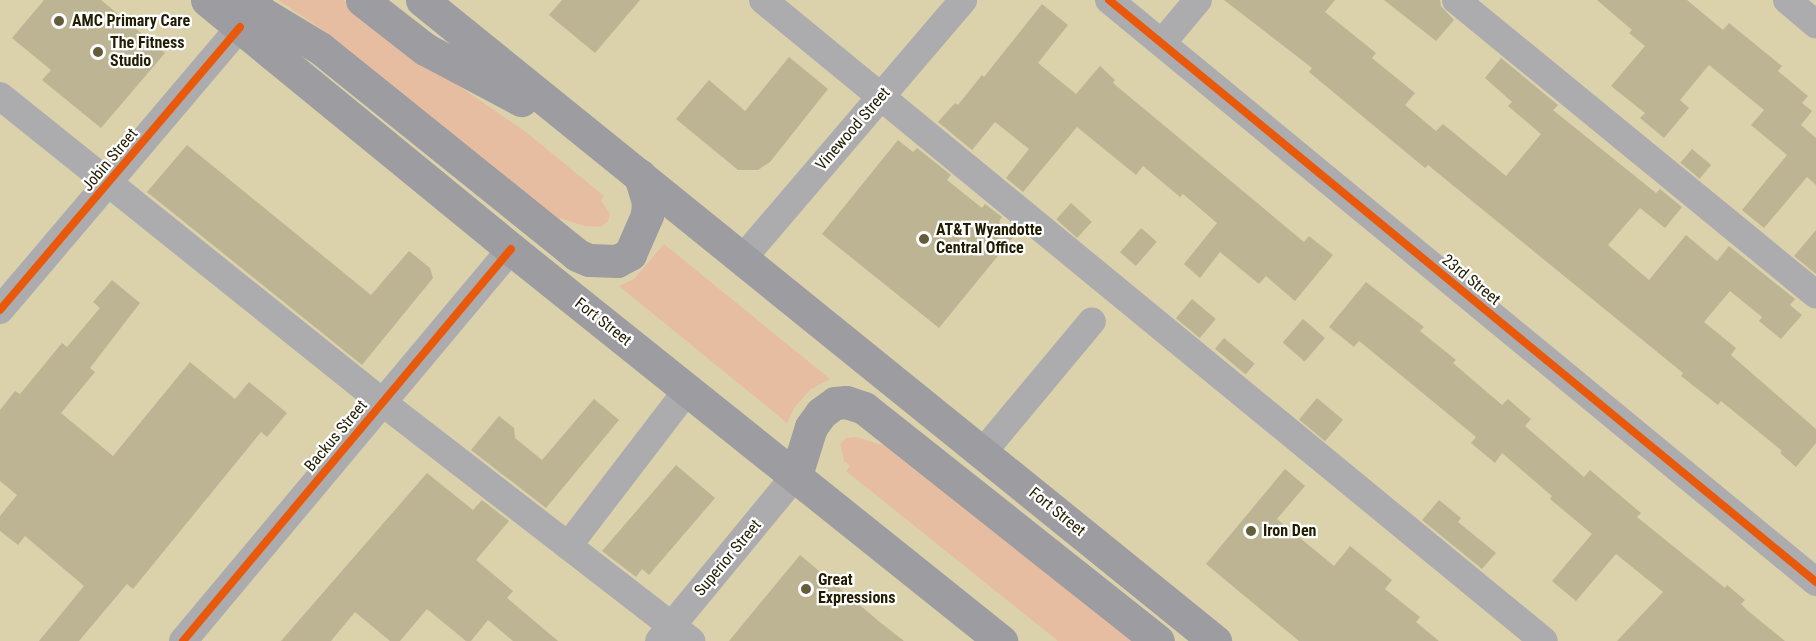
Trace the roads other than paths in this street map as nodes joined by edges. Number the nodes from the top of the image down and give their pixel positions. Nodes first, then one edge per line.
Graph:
1 (207, 0) edge
2 (362, 0) edge
3 (422, 0) edge
4 (763, 0) edge
5 (963, 0) edge
6 (1109, 0) edge
7 (1198, 0) edge
8 (1456, 0) edge
9 (1787, 0) edge
10 (237, 13) edge
11 (1816, 24) edge
12 (1162, 43) junction
13 (882, 95) junction
14 (0, 96) edge
15 (584, 133) junction
16 (640, 175) junction
17 (108, 183) junction
18 (512, 249) junction
19 (743, 258) junction
20 (1816, 295) edge
21 (0, 310) edge
22 (1092, 321) dead end
23 (688, 389) junction
24 (382, 402) junction
25 (983, 452) junction
26 (796, 475) junction
27 (568, 546) junction
28 (1816, 582) edge
29 (674, 636) edge
30 (183, 641) edge
31 (1000, 641) edge
32 (1158, 641) edge
33 (1215, 641) edge
34 (1544, 641) edge

1 - 10 main road, Fort Street
2 - 15 main road
3 - 15 main road, Fort Street
4 - 13 street
5 - 13 street, Vinewood Street
6 - 12 street, 23rd Street
7 - 12 street
8 - 20 street
9 - 11 street
10 - 16 main road
10 - 17 street, Jobin Street
10 - 18 main road, Fort Street
12 - 28 street, 23rd Street
13 - 19 street, Vinewood Street
13 - 34 street
14 - 17 street
15 - 16 main road, Fort Street
16 - 19 main road, Fort Street
17 - 21 street, Jobin Street
17 - 24 street
18 - 23 main road, Fort Street
18 - 24 street, Backus Street
19 - 25 main road, Fort Street
22 - 25 street
23 - 26 main road, Fort Street
23 - 27 street
24 - 27 street
24 - 30 street, Backus Street
25 - 33 main road, Fort Street
26 - 29 street, Superior Street
26 - 31 main road, Fort Street
26 - 32 main road
27 - 29 street

